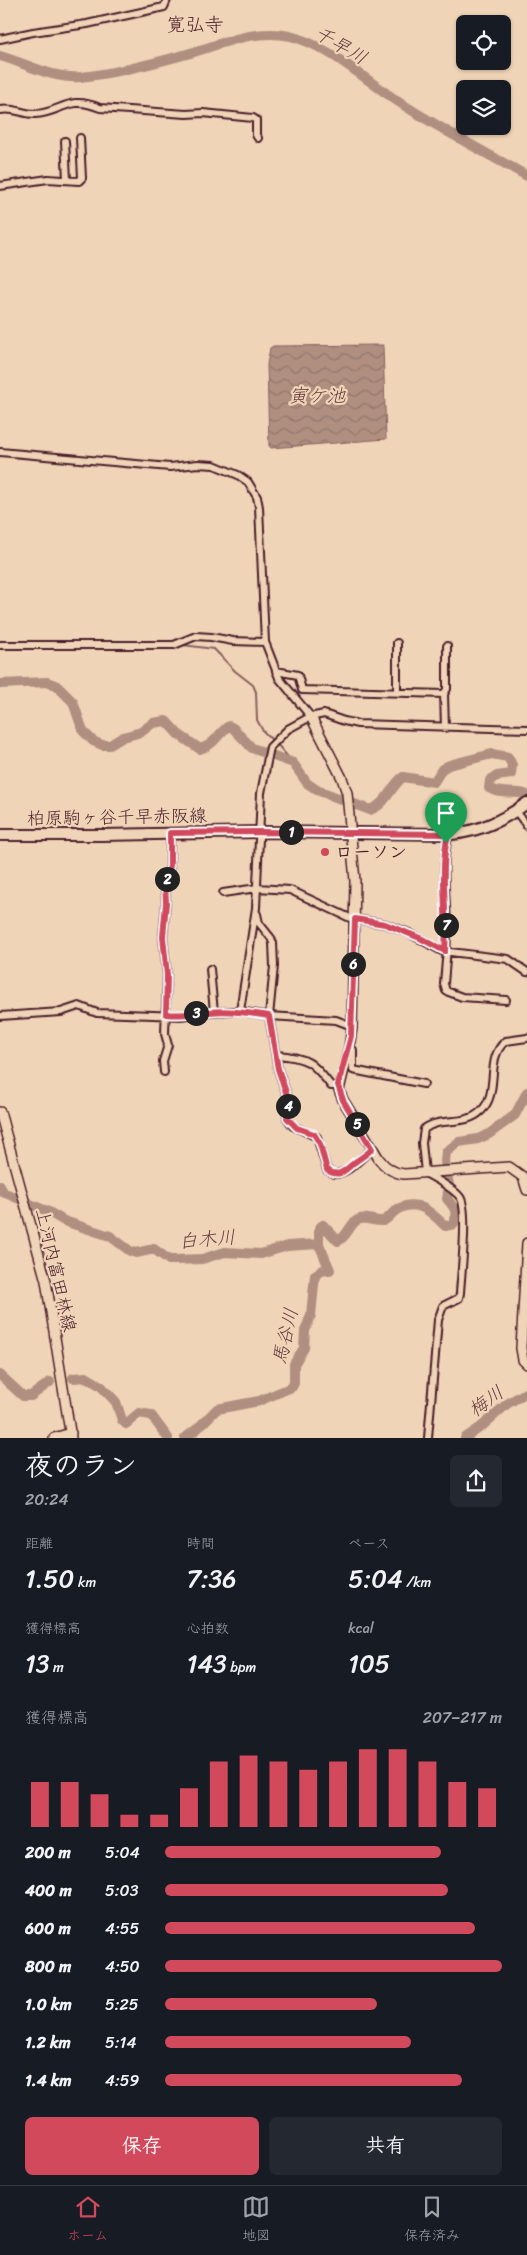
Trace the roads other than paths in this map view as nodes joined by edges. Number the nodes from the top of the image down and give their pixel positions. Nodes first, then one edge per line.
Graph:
1 (167, 0) edge
2 (0, 39) edge
3 (0, 110) edge
4 (80, 138) dead end
5 (258, 138) dead end
6 (65, 141) dead end
7 (67, 179) junction
8 (0, 186) edge
9 (0, 452) edge
10 (265, 642) junction
11 (397, 643) dead end
12 (0, 645) edge
13 (447, 646) dead end
14 (276, 671) junction
15 (397, 692) junction
16 (444, 694) junction
17 (311, 716) junction
18 (445, 728) junction
19 (527, 729) edge
20 (527, 803) edge
21 (516, 811) junction
22 (527, 826) edge
23 (260, 832) junction
24 (170, 833) junction
25 (350, 833) junction
26 (448, 834) junction
27 (0, 835) edge
28 (257, 888) junction
29 (223, 893) dead end
30 (256, 908) junction
31 (355, 919) junction
32 (445, 951) junction
33 (210, 970) dead end
34 (527, 972) edge
35 (506, 1000) dead end
36 (214, 1012) junction
37 (240, 1012) junction
38 (166, 1014) junction
39 (0, 1016) edge
40 (269, 1016) junction
41 (352, 1026) junction
42 (527, 1038) edge
43 (349, 1048) junction
44 (276, 1056) junction
45 (164, 1072) dead end
46 (424, 1084) dead end
47 (338, 1086) junction
48 (0, 1112) edge
49 (372, 1149) junction
50 (425, 1173) junction
51 (527, 1190) edge
52 (527, 1243) edge
53 (527, 1364) edge
54 (71, 1435) edge
55 (54, 1438) edge
56 (428, 1438) edge

1 - 2 street
3 - 5 street
4 - 7 street
6 - 7 street
7 - 8 street
9 - 10 street
10 - 12 street
10 - 14 street
11 - 15 street
13 - 16 street
14 - 15 street
14 - 17 street
15 - 16 street
16 - 18 street
17 - 18 street
17 - 23 street
17 - 25 street
18 - 19 street
20 - 21 main road, 柏原駒ヶ谷千早赤阪線
21 - 22 street
21 - 26 main road, 柏原駒ヶ谷千早赤阪線
23 - 24 main road, 柏原駒ヶ谷千早赤阪線
23 - 25 main road, 柏原駒ヶ谷千早赤阪線
23 - 28 street
24 - 27 main road, 柏原駒ヶ谷千早赤阪線
24 - 38 street
25 - 26 main road, 柏原駒ヶ谷千早赤阪線
25 - 31 street
26 - 32 street
28 - 29 street
28 - 30 street
28 - 31 street
30 - 37 street
30 - 40 street
31 - 32 street
31 - 41 street
32 - 34 street
32 - 35 street
33 - 36 street
36 - 37 street
36 - 38 street
37 - 40 street
38 - 39 street
38 - 45 street
40 - 41 street
40 - 44 street
41 - 43 street
42 - 50 street
43 - 46 street
43 - 47 street
44 - 47 street
44 - 49 street
47 - 49 street
48 - 54 street, 上河内富田林線
49 - 50 street
50 - 51 street
50 - 56 street
52 - 53 street
54 - 55 street

